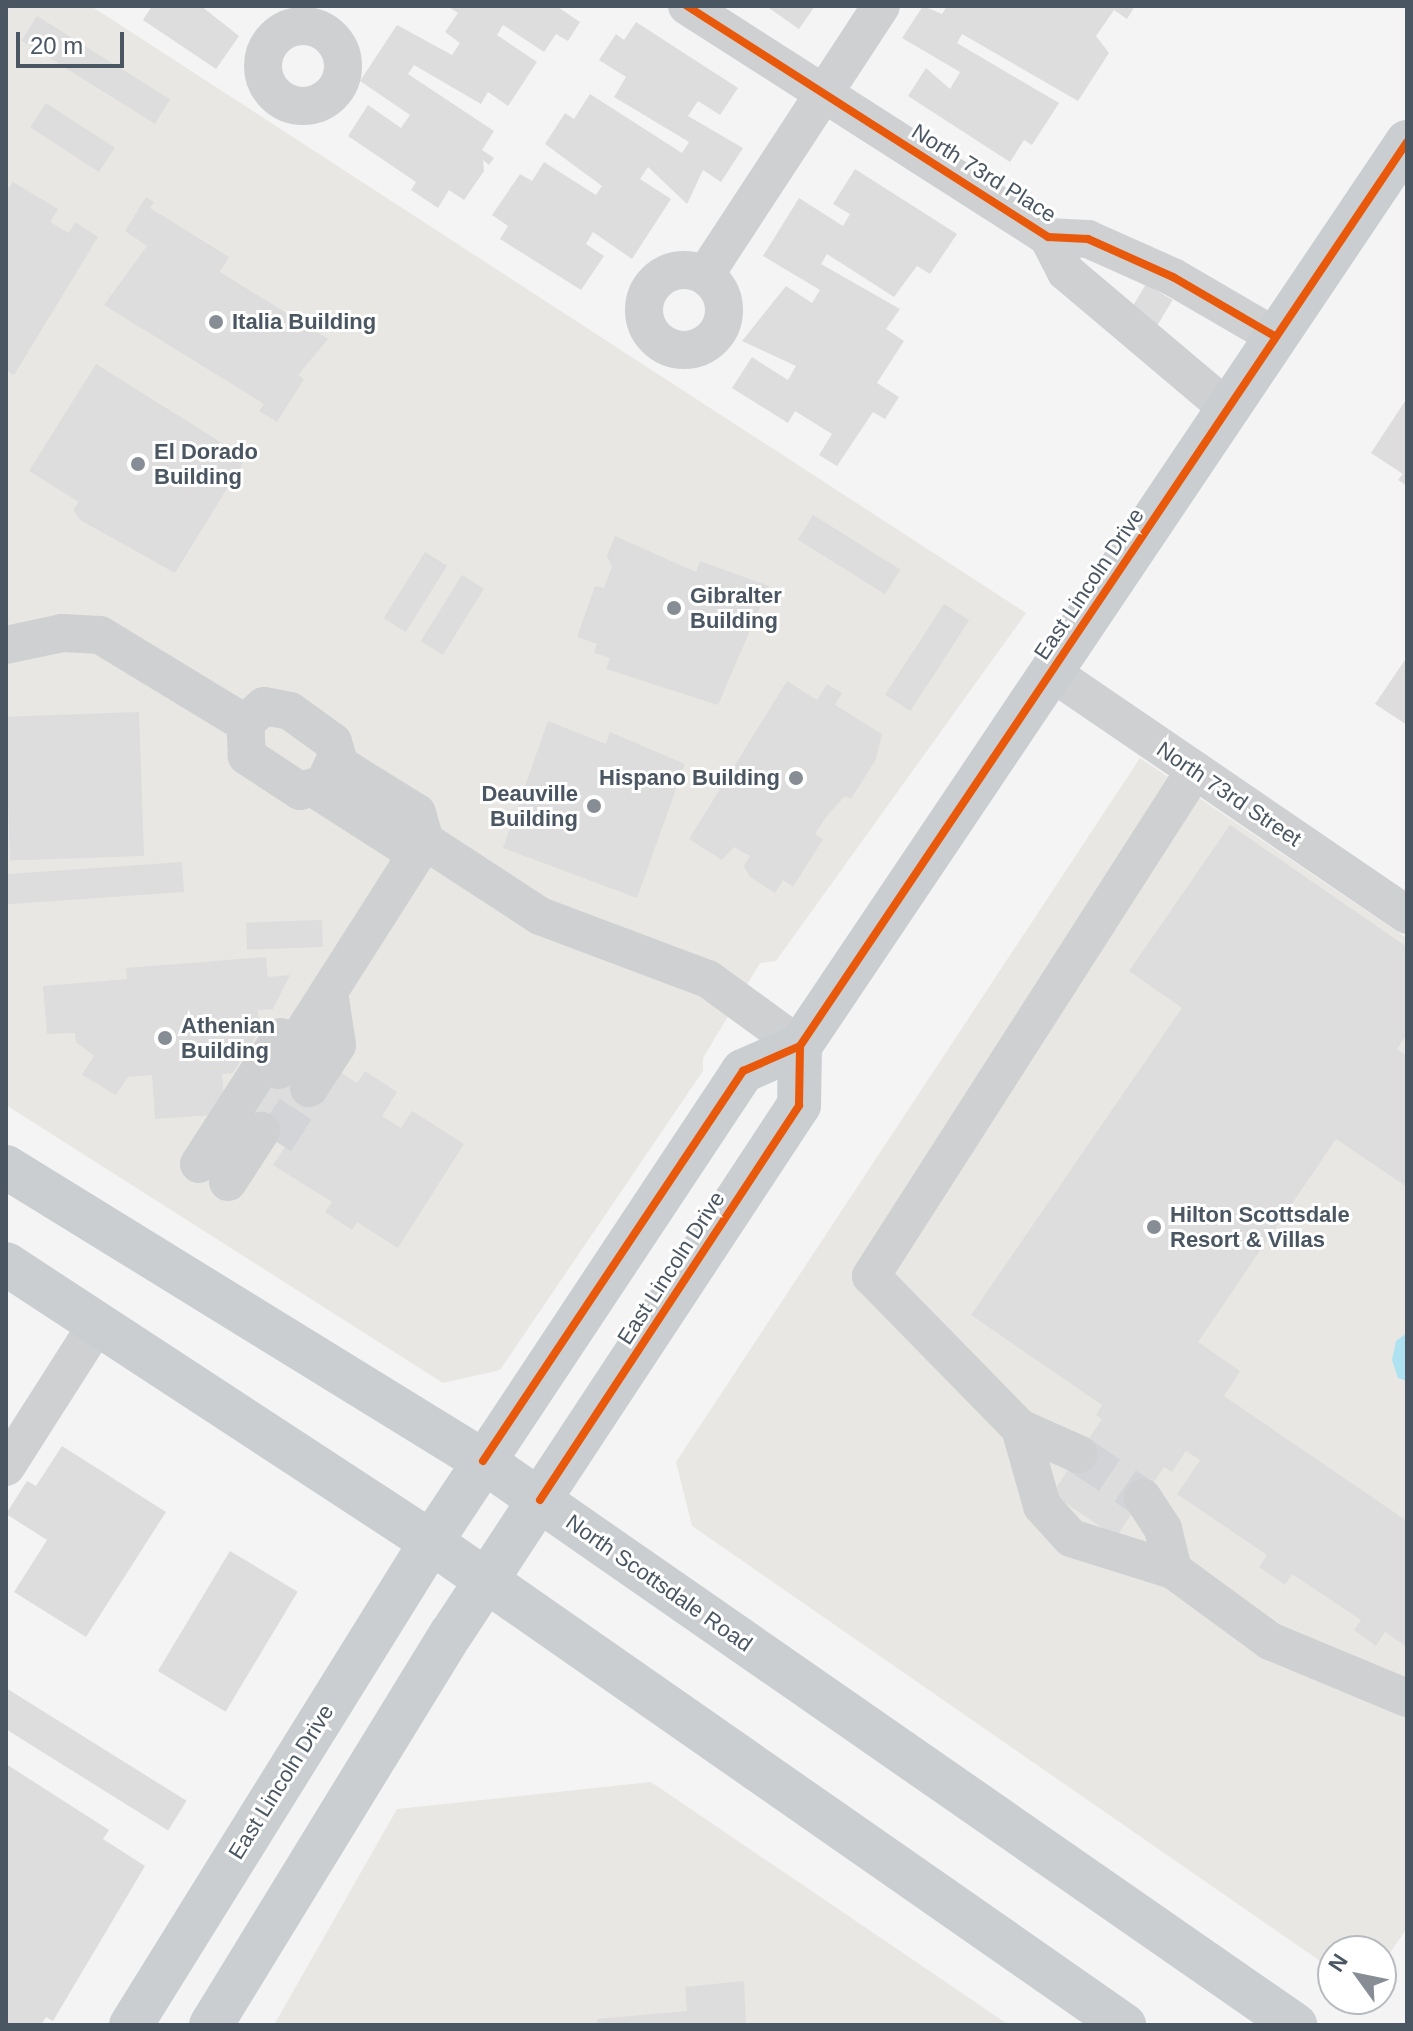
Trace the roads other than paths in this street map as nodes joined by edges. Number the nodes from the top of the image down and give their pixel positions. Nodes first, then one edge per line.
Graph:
1 (687, 6) edge
2 (881, 6) edge
3 (824, 92) junction
4 (1407, 142) edge
5 (1048, 237) junction
6 (705, 275) dead end
7 (1276, 337) junction
8 (1228, 409) junction
9 (6, 645) edge
10 (1051, 672) junction
11 (245, 723) junction
12 (1195, 770) junction
13 (325, 776) junction
14 (425, 841) junction
15 (1407, 915) edge
16 (329, 992) junction
17 (800, 1046) junction
18 (294, 1079) tunnel mouth
19 (261, 1131) tunnel mouth
20 (6, 1167) edge
21 (6, 1264) edge
22 (97, 1324) junction
23 (1020, 1428) junction
24 (1078, 1454) tunnel mouth
25 (483, 1461) junction
26 (6, 1467) edge
27 (1143, 1498) tunnel mouth
28 (540, 1500) junction
29 (431, 1542) junction
30 (1173, 1570) junction
31 (487, 1580) junction
32 (1407, 1698) edge
33 (131, 2025) edge
34 (211, 2025) edge
35 (1124, 2025) edge
36 (1295, 2025) edge

1 - 3 street, North 73rd Place
2 - 3 street
3 - 5 street, North 73rd Place
3 - 6 street
4 - 7 main road, East Lincoln Drive
5 - 7 street, North 73rd Place
5 - 8 street, North 73rd Place
7 - 8 main road, East Lincoln Drive
8 - 10 main road, East Lincoln Drive
9 - 11 street
10 - 12 street, North 73rd Street
10 - 17 main road, East Lincoln Drive
11 - 13 street
11 - 13 street
12 - 15 street, North 73rd Street
12 - 23 street
13 - 14 street
14 - 16 street
14 - 17 street
16 - 18 street
16 - 19 street
17 - 25 main road, East Lincoln Drive
17 - 28 main road, East Lincoln Drive
20 - 25 main road, North Scottsdale Road
21 - 22 main road
22 - 26 street
22 - 29 main road
23 - 24 street
23 - 30 street
25 - 28 main road, North Scottsdale Road
25 - 29 main road, East Lincoln Drive
27 - 30 street
28 - 31 main road, East Lincoln Drive
28 - 36 main road, North Scottsdale Road
29 - 31 main road
29 - 33 main road, East Lincoln Drive
30 - 32 street
31 - 34 main road, East Lincoln Drive
31 - 35 main road

